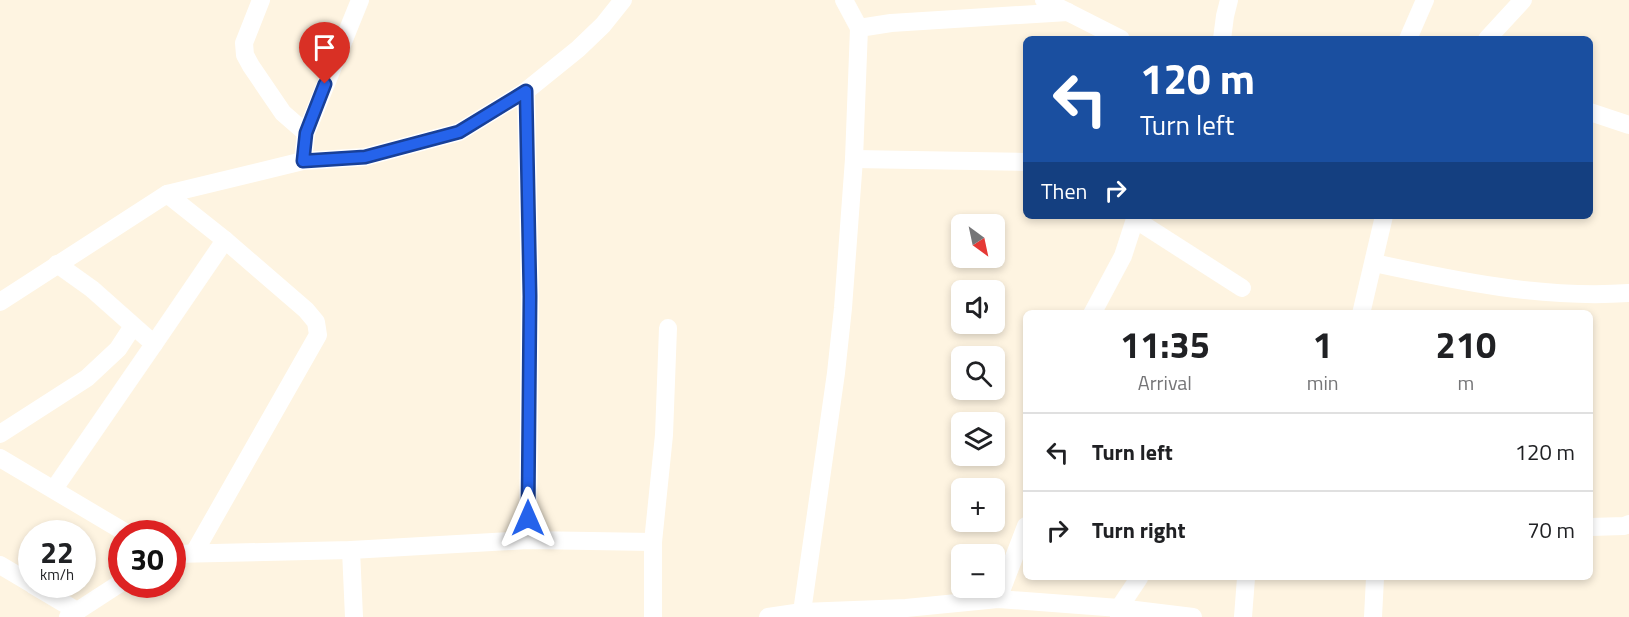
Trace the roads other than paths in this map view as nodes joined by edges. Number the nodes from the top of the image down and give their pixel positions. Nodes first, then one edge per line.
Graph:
1 (261, 0) edge
2 (360, 0) edge
3 (623, 0) edge
4 (844, 0) edge
5 (1044, 0) edge
6 (1229, 0) edge
7 (1425, 0) edge
8 (1523, 0) edge
9 (1068, 12) junction
10 (859, 28) junction
11 (1115, 36) edge
12 (1222, 36) edge
13 (1409, 36) edge
14 (1490, 36) edge
15 (526, 91) junction
16 (1593, 113) edge
17 (1629, 125) edge
18 (306, 133) junction
19 (854, 159) junction
20 (303, 161) junction
21 (1023, 162) edge
22 (167, 194) junction
23 (1136, 219) edge
24 (1138, 219) edge
25 (1383, 219) edge
26 (225, 240) junction
27 (1374, 263) junction
28 (57, 264) junction
29 (1242, 288) dead end
30 (1629, 293) edge
31 (0, 302) edge
32 (1094, 310) edge
33 (1362, 310) edge
34 (134, 326) junction
35 (668, 328) dead end
36 (154, 344) junction
37 (0, 434) edge
38 (0, 458) edge
39 (54, 489) junction
40 (108, 522) edge
41 (1629, 524) edge
42 (1593, 527) edge
43 (1023, 534) edge
44 (528, 540) junction
45 (653, 542) junction
46 (351, 550) junction
47 (186, 553) edge
48 (194, 553) junction
49 (0, 565) edge
50 (18, 576) edge
51 (1138, 580) edge
52 (1246, 580) edge
53 (1374, 580) edge
54 (108, 591) edge
55 (51, 598) edge
56 (998, 599) junction
57 (802, 612) junction
58 (906, 613) edge
59 (1119, 613) edge
60 (72, 614) edge
61 (354, 617) edge
62 (653, 617) edge
63 (768, 617) edge
64 (1193, 617) edge
65 (1243, 617) edge
66 (1373, 617) edge

1 - 18 street
2 - 18 street
3 - 15 street
4 - 10 street
5 - 9 street
6 - 12 street
7 - 13 street
8 - 14 street
9 - 10 street
9 - 11 street
10 - 19 street
15 - 20 street
15 - 44 street
16 - 17 street
18 - 20 street
19 - 21 street
19 - 57 street
20 - 22 street
22 - 26 street
22 - 28 street
23 - 32 street
24 - 29 street
25 - 27 street
26 - 36 street
26 - 48 street
27 - 30 street
27 - 33 street
28 - 31 street
28 - 34 street
34 - 36 street
34 - 37 street
35 - 45 street
36 - 39 street
38 - 39 street
39 - 40 street
41 - 42 street
43 - 56 street
44 - 45 street
44 - 46 street
45 - 62 street
46 - 48 street
46 - 61 street
47 - 48 street
49 - 50 street
51 - 59 street
52 - 65 street
53 - 66 street
54 - 60 street
55 - 60 street
56 - 58 street
56 - 59 street
57 - 58 street
57 - 63 street
59 - 64 street

